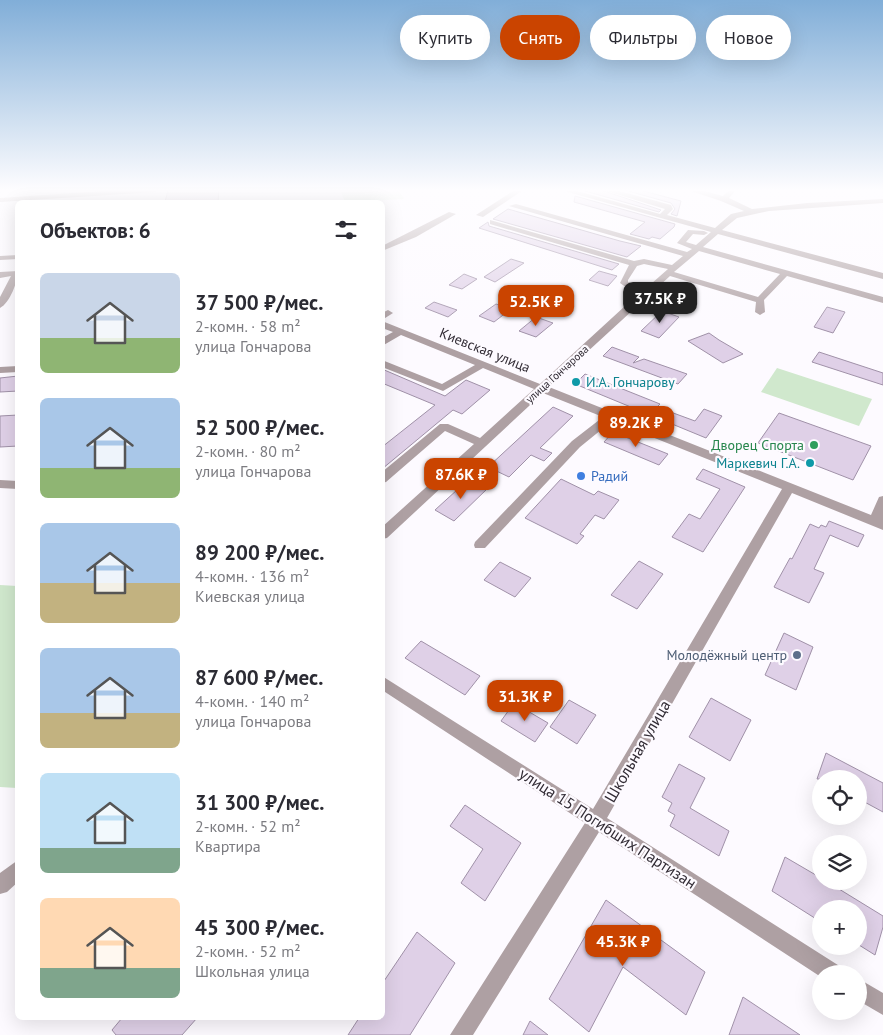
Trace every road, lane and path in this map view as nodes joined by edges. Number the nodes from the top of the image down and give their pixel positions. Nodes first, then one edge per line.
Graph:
1 (408, 237) edge
2 (544, 237) edge
3 (635, 237) edge
4 (685, 237) edge
5 (708, 237) edge
6 (730, 237) edge
7 (385, 248) edge
8 (692, 252) junction
9 (15, 257) edge
10 (0, 258) edge
11 (634, 264) junction
12 (670, 270) junction
13 (15, 273) edge
14 (785, 273) junction
15 (0, 274) edge
16 (883, 276) edge
17 (15, 277) edge
18 (643, 295) junction
19 (760, 300) junction
20 (883, 300) edge
21 (0, 305) edge
22 (760, 312) dead end
23 (385, 325) edge
24 (400, 331) junction
25 (385, 341) edge
26 (385, 364) edge
27 (482, 365) junction
28 (15, 369) edge
29 (0, 370) edge
30 (540, 389) junction
31 (610, 417) junction
32 (481, 443) junction
33 (385, 476) edge
34 (0, 484) edge
35 (15, 486) edge
36 (789, 487) junction
37 (883, 500) edge
38 (879, 524) edge
39 (385, 532) edge
40 (480, 545) dead end
41 (385, 684) edge
42 (596, 821) junction
43 (15, 872) edge
44 (0, 885) edge
45 (820, 965) edge
46 (867, 994) edge
47 (883, 1005) edge
48 (461, 1035) edge

1 - 7 street
2 - 11 street
3 - 8 street
4 - 8 street
5 - 8 street, улица Гончарова
6 - 16 street
8 - 12 street, улица Гончарова
8 - 14 street
9 - 10 street
11 - 12 street
11 - 18 street
12 - 18 street, улица Гончарова
12 - 19 street
13 - 15 street
14 - 19 street
14 - 20 street
17 - 21 street
18 - 30 street, улица Гончарова
19 - 22 street
23 - 24 street, Киевская улица
24 - 25 street
24 - 27 street, Киевская улица
26 - 27 street
27 - 30 street, Киевская улица
28 - 29 street
30 - 31 street, Киевская улица
30 - 32 street, улица Гончарова
31 - 36 street, Киевская улица
31 - 40 street
32 - 33 street
32 - 39 street, улица Гончарова
34 - 35 street
36 - 38 street, Киевская улица
36 - 42 street, Школьная улица
37 - 38 street
41 - 42 street, улица 15 Погибших Партизан
42 - 45 street, улица 15 Погибших Партизан
42 - 48 street, Школьная улица
43 - 44 street
46 - 47 street

